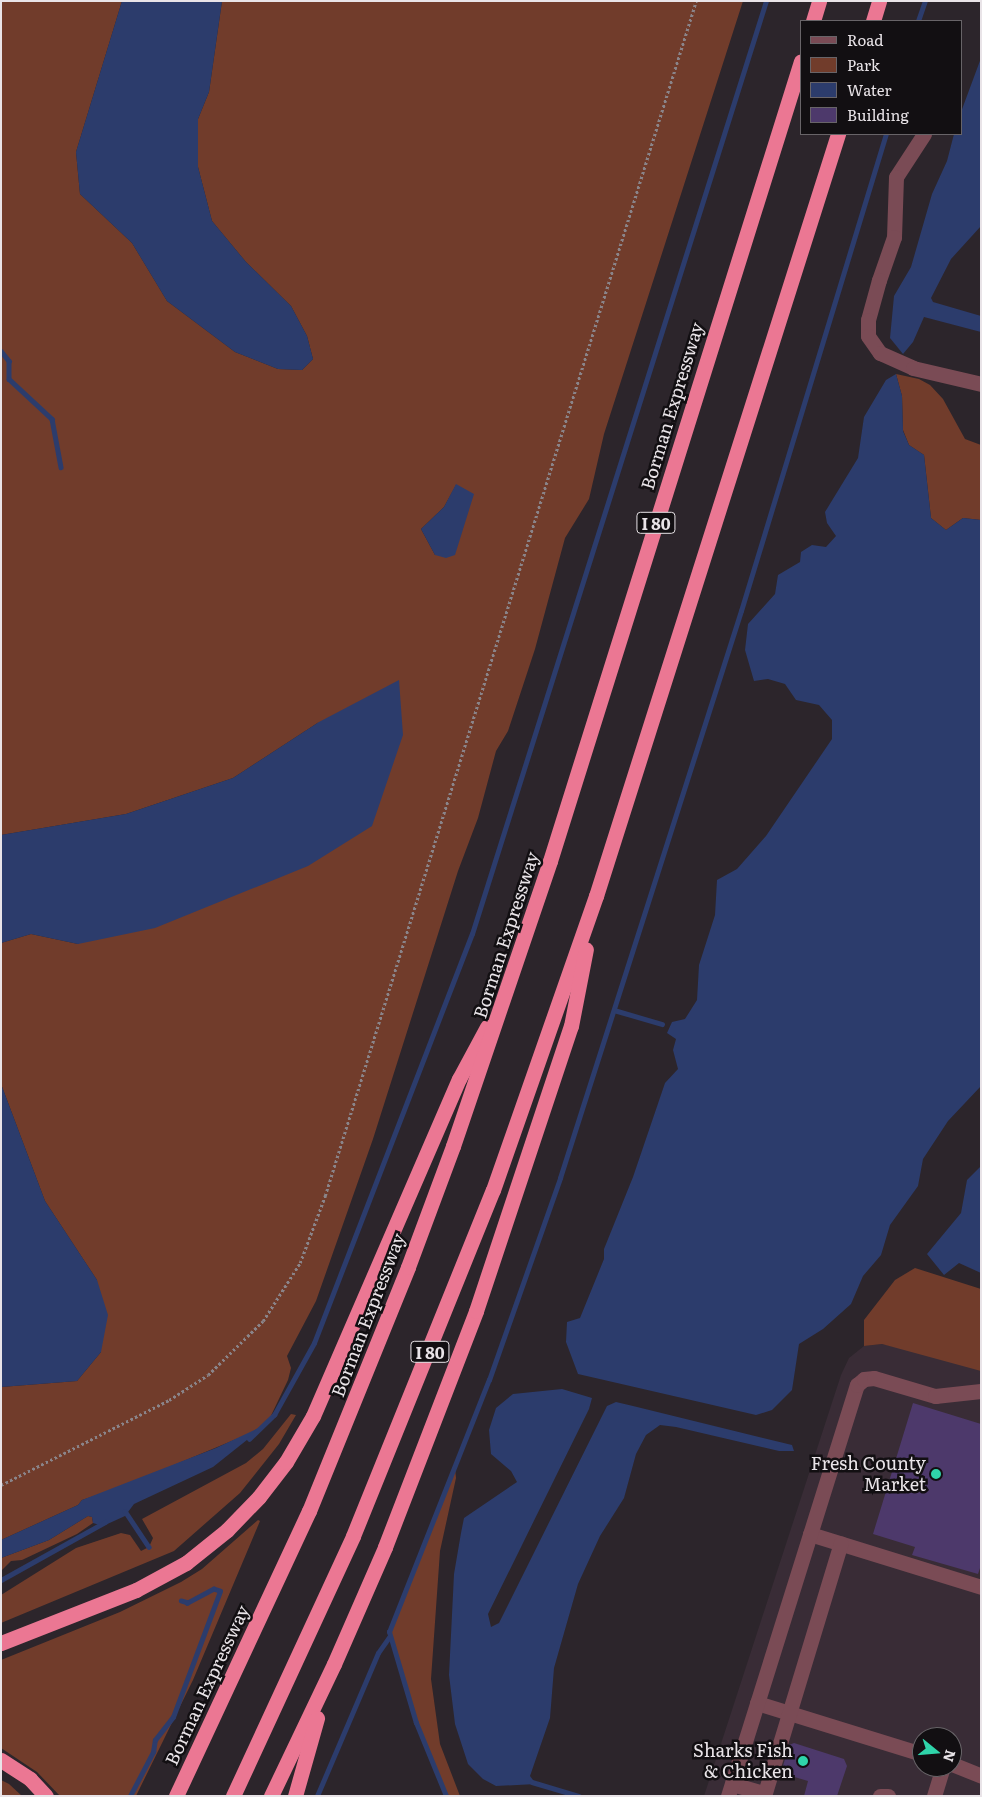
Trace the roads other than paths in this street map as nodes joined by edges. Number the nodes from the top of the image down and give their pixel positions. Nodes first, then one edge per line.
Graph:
1 (820, 1) edge
2 (880, 1) edge
3 (813, 20) edge
4 (873, 20) edge
5 (800, 64) edge
6 (838, 135) edge
7 (923, 135) edge
8 (981, 384) edge
9 (596, 896) junction
10 (510, 984) junction
11 (981, 1391) edge
12 (810, 1534) junction
13 (841, 1544) junction
14 (981, 1587) edge
15 (1, 1643) edge
16 (334, 1664) junction
17 (757, 1704) junction
18 (788, 1713) junction
19 (912, 1751) edge
20 (1, 1760) edge
21 (962, 1768) edge
22 (980, 1774) edge
23 (940, 1777) edge
24 (730, 1790) edge
25 (764, 1794) edge
26 (46, 1796) edge
27 (176, 1796) edge
28 (233, 1796) edge
29 (270, 1796) edge
30 (295, 1796) edge
31 (880, 1796) edge
32 (888, 1796) edge
33 (934, 1796) edge

1 - 3 highway
2 - 4 highway
5 - 10 highway, Borman Expressway / I 80
6 - 9 highway, I 80
7 - 8 street
9 - 16 highway
9 - 28 highway, I 80
10 - 15 highway
10 - 27 highway, Borman Expressway / I 80
11 - 12 street
12 - 13 street
12 - 17 street
13 - 14 street
13 - 18 street
16 - 29 highway
16 - 30 highway
17 - 18 street
17 - 24 street
18 - 19 street
18 - 25 street
20 - 26 highway
21 - 22 street
23 - 33 street
24 - 25 street
31 - 32 street

